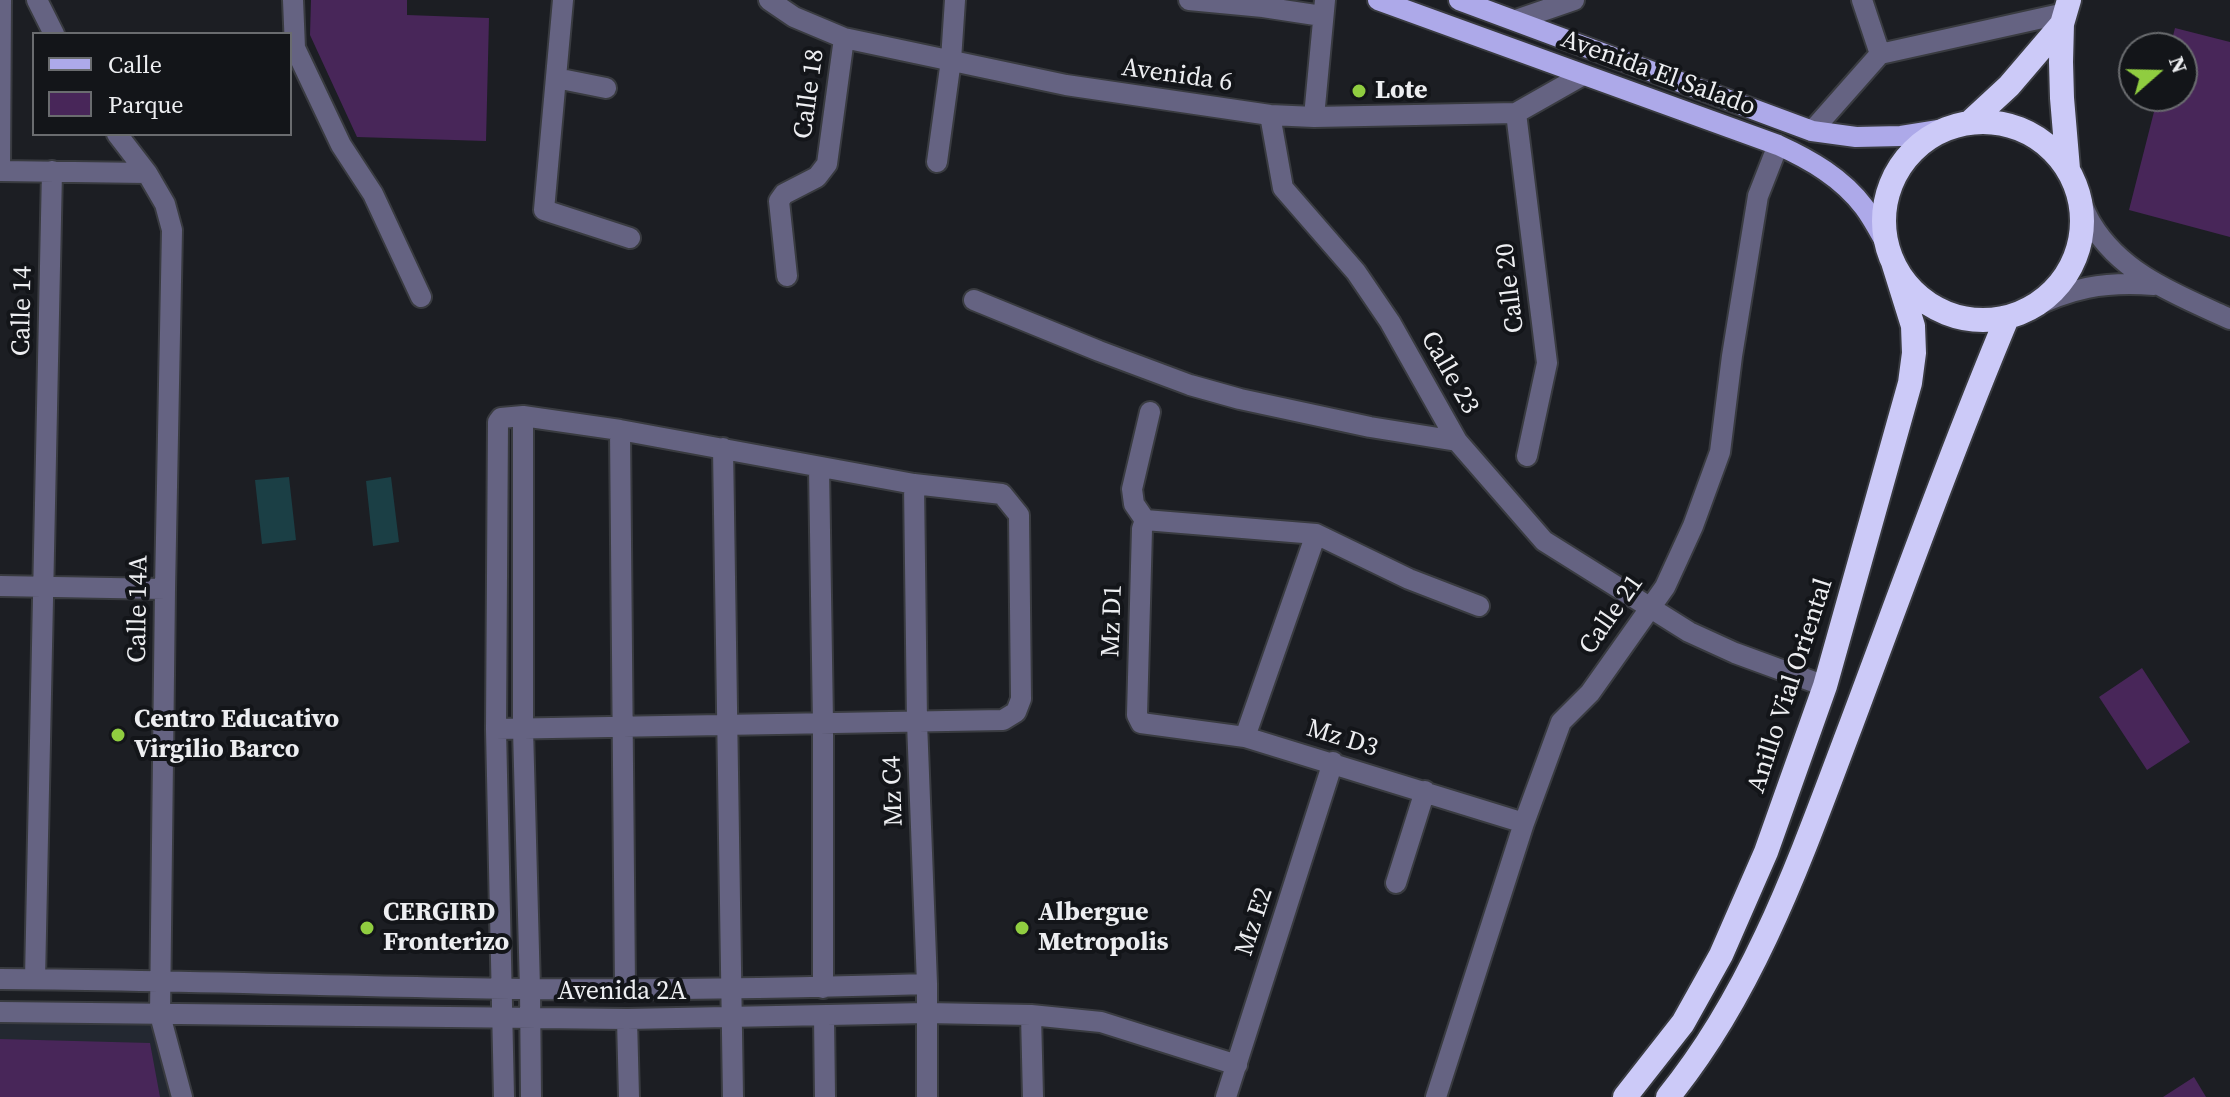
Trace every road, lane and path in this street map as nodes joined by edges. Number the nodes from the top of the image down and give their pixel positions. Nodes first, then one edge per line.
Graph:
1 (1, 0) edge
2 (37, 0) edge
3 (293, 0) edge
4 (563, 0) edge
5 (769, 0) edge
6 (955, 0) edge
7 (1189, 0) edge
8 (1378, 0) edge
9 (1459, 0) edge
10 (1574, 0) edge
11 (1862, 0) edge
12 (1323, 8) edge
13 (2065, 12) edge
14 (1516, 20) junction
15 (53, 32) edge
16 (844, 38) junction
17 (1880, 54) junction
18 (951, 60) junction
19 (1583, 75) junction
20 (556, 78) junction
21 (606, 88) dead end
22 (1516, 113) junction
23 (1270, 115) junction
24 (1314, 117) junction
25 (1969, 123) junction
26 (1945, 129) junction
27 (1812, 131) junction
28 (119, 136) edge
29 (1778, 145) junction
30 (937, 162) dead end
31 (0, 171) edge
32 (52, 171) junction
33 (2068, 172) junction
34 (147, 173) junction
35 (2078, 195) junction
36 (630, 238) dead end
37 (1890, 254) junction
38 (787, 276) dead end
39 (2158, 285) junction
40 (421, 297) dead end
41 (974, 300) dead end
42 (2016, 314) junction
43 (2230, 319) edge
44 (1150, 412) dead end
45 (523, 416) junction
46 (620, 430) junction
47 (1457, 441) junction
48 (723, 448) junction
49 (1527, 456) dead end
50 (819, 467) junction
51 (914, 484) junction
52 (1145, 520) junction
53 (1316, 534) junction
54 (0, 586) edge
55 (44, 587) junction
56 (165, 589) junction
57 (1479, 606) dead end
58 (1648, 608) junction
59 (1825, 686) junction
60 (917, 722) junction
61 (823, 723) junction
62 (1141, 723) joint
63 (728, 725) junction
64 (623, 727) junction
65 (496, 729) junction
66 (523, 729) junction
67 (1245, 737) junction
68 (1333, 762) junction
69 (1425, 791) junction
70 (1524, 823) junction
71 (1396, 883) dead end
72 (0, 979) edge
73 (35, 979) junction
74 (160, 980) junction
75 (345, 984) junction
76 (927, 984) junction
77 (502, 988) junction
78 (625, 988) junction
79 (823, 988) junction
80 (530, 989) junction
81 (732, 989) junction
82 (0, 1012) edge
83 (927, 1013) junction
84 (160, 1015) junction
85 (1031, 1015) junction
86 (346, 1016) junction
87 (824, 1016) junction
88 (503, 1017) junction
89 (733, 1017) junction
90 (530, 1018) junction
91 (627, 1019) junction
92 (1237, 1065) junction
93 (182, 1097) edge
94 (504, 1097) edge
95 (531, 1097) edge
96 (629, 1097) edge
97 (733, 1097) edge
98 (825, 1097) edge
99 (927, 1097) edge
100 (1033, 1097) edge
101 (1226, 1097) edge
102 (1436, 1097) edge
103 (1625, 1097) edge
104 (1668, 1097) edge

1 - 31 street
2 - 15 street
3 - 40 street
4 - 20 street
5 - 16 street, Avenida 6
6 - 18 street
7 - 12 street
8 - 19 main road, Avenida El Salado
9 - 14 main road, Avenida El Salado
10 - 14 street
11 - 17 street
12 - 24 street
13 - 17 street
13 - 25 highway
13 - 33 highway
14 - 27 main road, Avenida El Salado
16 - 18 street, Avenida 6
16 - 38 street, Calle 18
17 - 27 street
18 - 23 street, Avenida 6
18 - 30 street
19 - 22 street, Avenida 6
19 - 29 main road, Avenida El Salado
20 - 21 street
20 - 36 street
22 - 24 street, Avenida 6
22 - 49 street, Calle 20
23 - 24 street, Avenida 6
23 - 47 street, Calle 23
25 - 26 highway
25 - 33 highway
26 - 27 main road, Avenida El Salado
26 - 37 highway
28 - 34 street, Calle 14A
29 - 37 main road, Avenida El Salado
29 - 58 street, Calle 21
31 - 32 street
32 - 34 street
32 - 55 street, Calle 14
33 - 35 highway
34 - 56 street, Calle 14A
35 - 39 street
35 - 42 highway
37 - 42 highway
37 - 59 highway, Anillo Vial Oriental
39 - 42 street
39 - 43 street
41 - 47 street
42 - 104 highway
44 - 52 street
45 - 46 street
45 - 65 street
45 - 66 street
46 - 48 street
46 - 64 street
47 - 58 street, Calle 23
48 - 50 street
48 - 63 street
50 - 51 street
50 - 61 street
51 - 60 street, Mz C4
51 - 60 street
52 - 53 street
52 - 62 street, Mz D1
53 - 57 street
53 - 67 street
54 - 55 street
55 - 56 street
55 - 73 street, Calle 14
56 - 74 street, Calle 14A
58 - 59 street, Calle 23
58 - 70 street, Calle 21
59 - 103 highway, Anillo Vial Oriental
60 - 61 street
60 - 76 street, Mz C4
61 - 63 street
61 - 79 street
62 - 67 street, Mz D3
63 - 64 street
63 - 81 street
64 - 66 street
64 - 78 street
65 - 66 street
65 - 77 street
66 - 80 street
67 - 68 street, Mz D3
68 - 69 street, Mz D3
68 - 92 street, Mz E2
69 - 70 street, Mz D3
69 - 71 street
70 - 102 street, Calle 21
72 - 73 street, Avenida 2A
73 - 74 street, Avenida 2A
74 - 75 street, Avenida 2A
74 - 84 street, Calle 14A
75 - 77 street, Avenida 2A
75 - 86 street
76 - 79 street, Avenida 2A
76 - 83 street, Mz C4
77 - 80 street, Avenida 2A
77 - 88 street
78 - 80 street, Avenida 2A
78 - 81 street, Avenida 2A
79 - 81 street, Avenida 2A
80 - 90 street
81 - 89 street
82 - 84 street, Avenida 2A
83 - 85 street, Avenida 2A
83 - 87 street, Avenida 2A
83 - 99 street, Mz C4
84 - 86 street, Avenida 2A
84 - 93 street, Calle 14A
85 - 92 street, Avenida 2A
85 - 100 street
86 - 88 street, Avenida 2A
87 - 89 street, Avenida 2A
87 - 98 street
88 - 90 street, Avenida 2A
88 - 94 street
89 - 91 street, Avenida 2A
89 - 97 street
90 - 91 street, Avenida 2A
90 - 95 street
91 - 96 street
92 - 101 street, Mz E2

